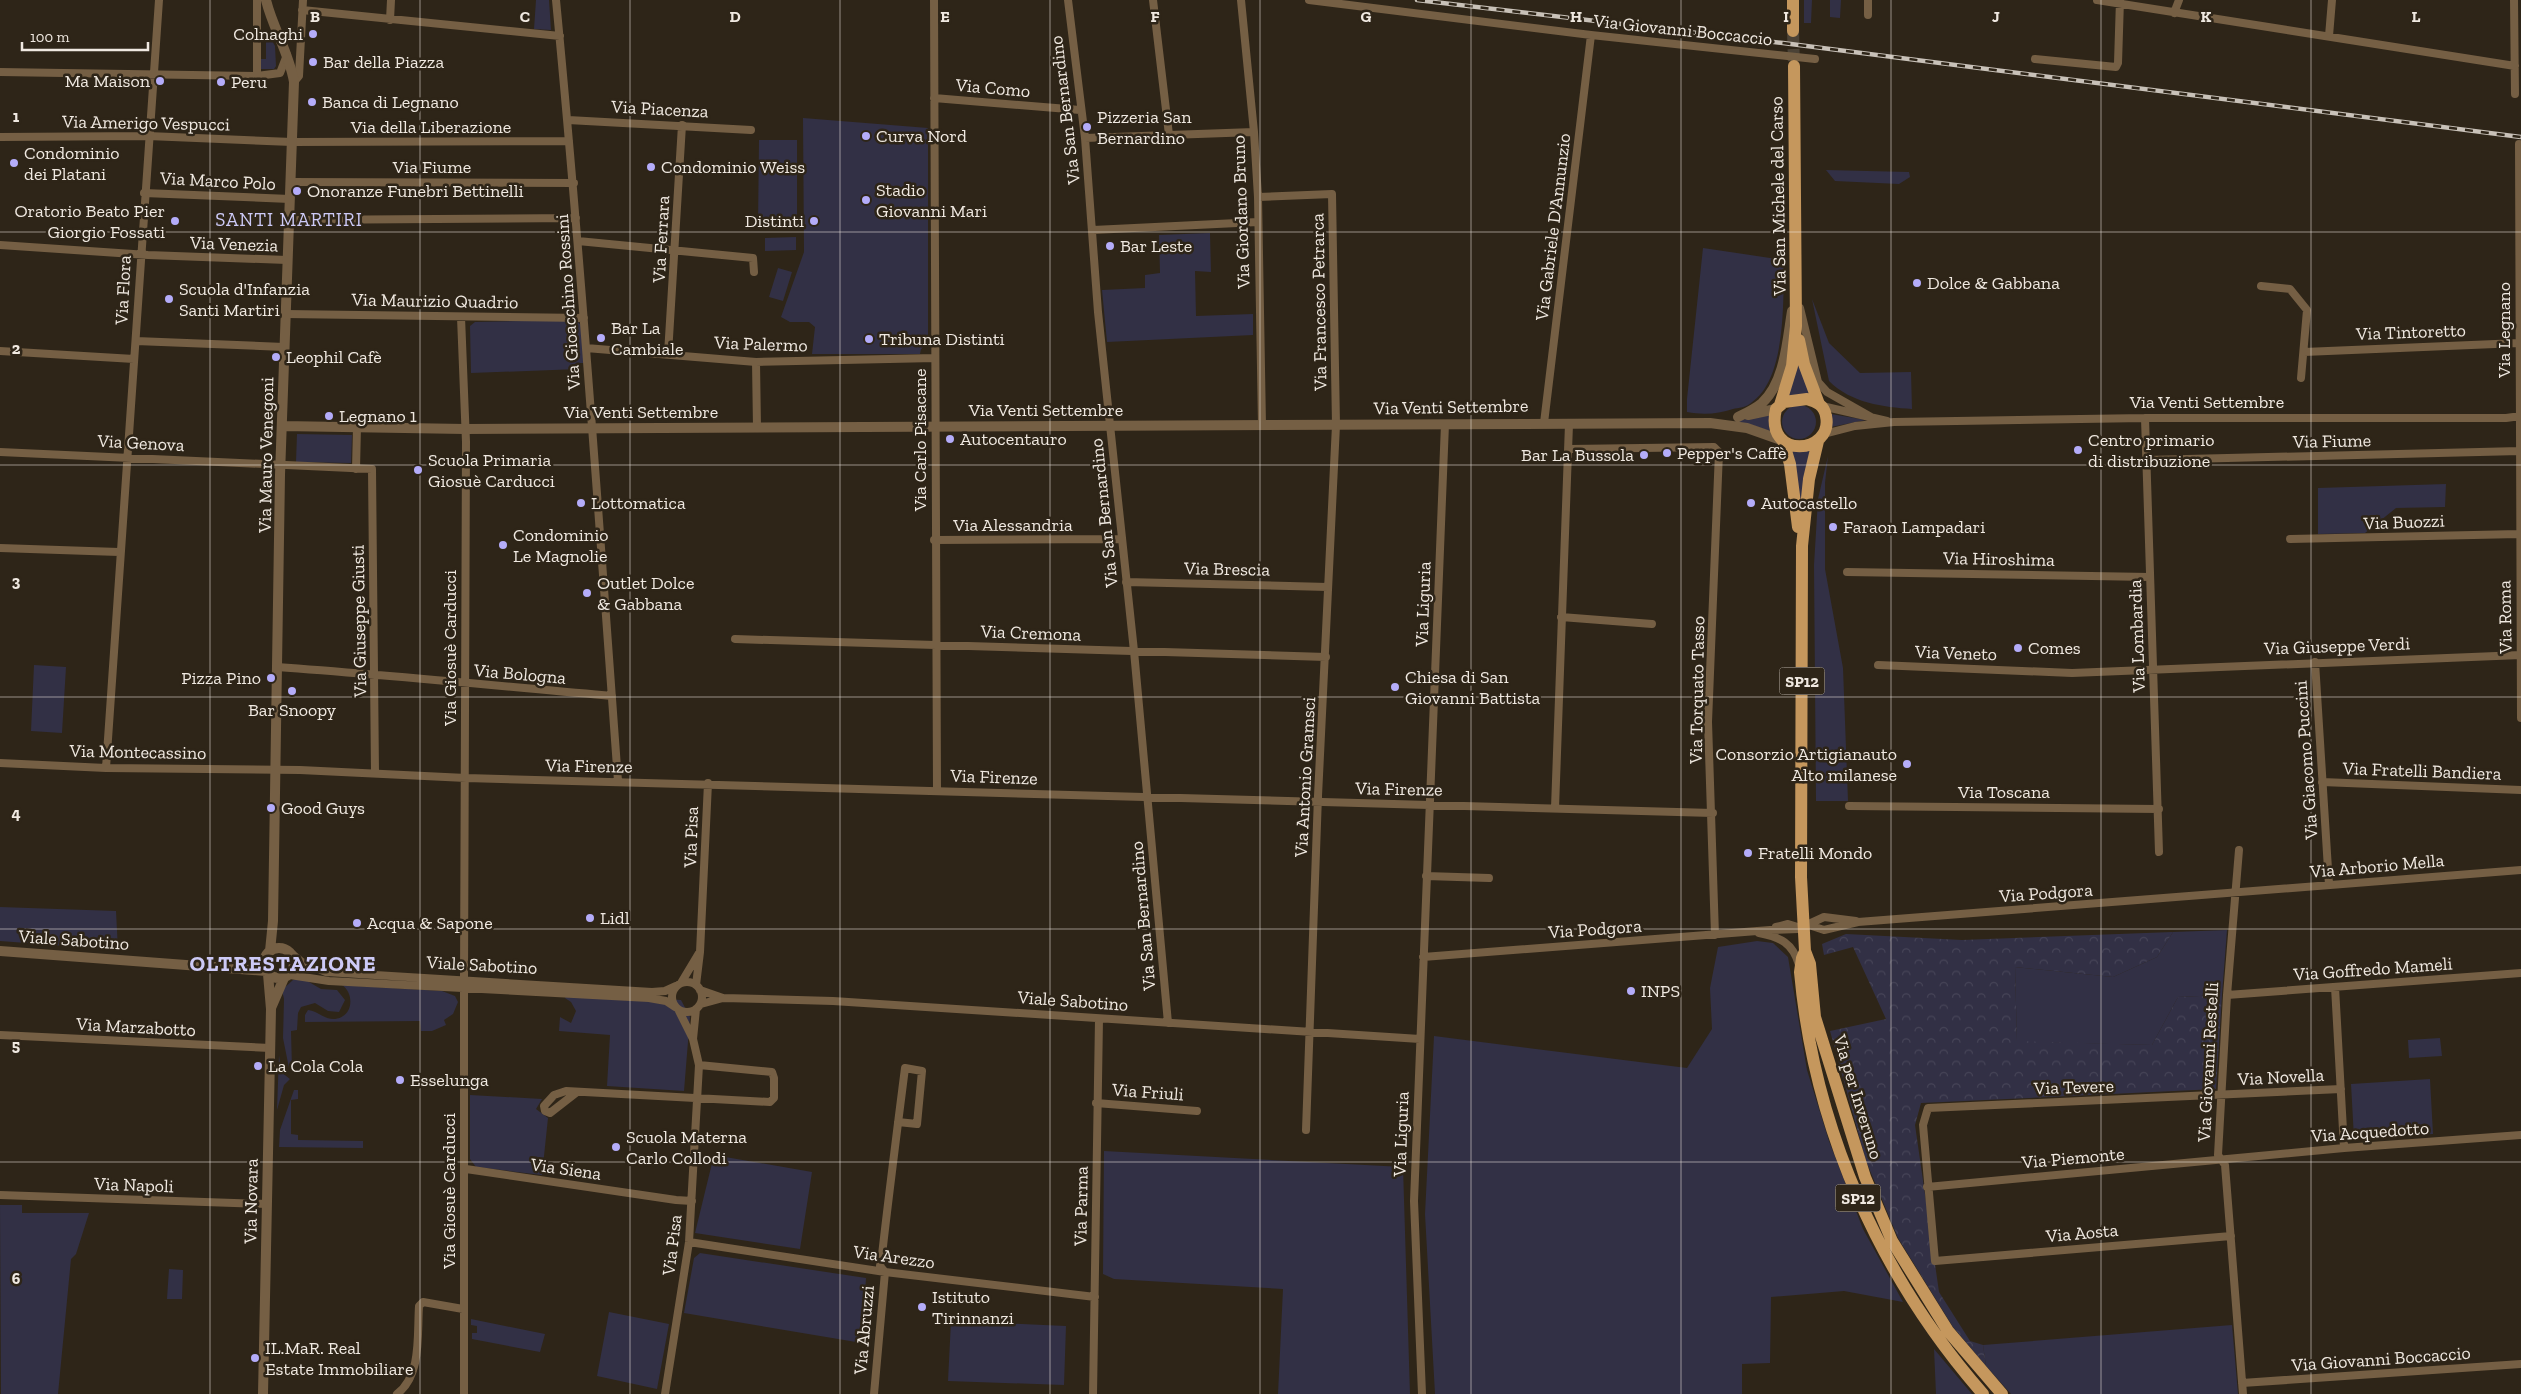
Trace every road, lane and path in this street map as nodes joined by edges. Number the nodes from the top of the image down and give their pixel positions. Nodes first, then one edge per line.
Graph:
1 (159, 0) edge
2 (257, 0) edge
3 (266, 0) edge
4 (302, 0) edge
5 (391, 0) edge
6 (556, 0) edge
7 (934, 0) edge
8 (1068, 0) edge
9 (1153, 0) edge
10 (1241, 0) edge
11 (1309, 0) edge
12 (1793, 0) edge
13 (1868, 0) edge
14 (2097, 0) edge
15 (2178, 0) edge
16 (2332, 0) edge
17 (2514, 0) edge
18 (2120, 2) edge
19 (302, 10) junction
20 (2174, 13) junction
21 (1868, 16) dead end
22 (390, 20) junction
23 (1793, 31) tunnel mouth
24 (1591, 35) junction
25 (560, 36) junction
26 (2329, 36) junction
27 (287, 54) junction
28 (2035, 58) dead end
29 (1815, 59) dead end
30 (1794, 66) tunnel mouth
31 (2515, 66) junction
32 (0, 72) edge
33 (154, 74) junction
34 (257, 76) junction
35 (294, 82) junction
36 (2518, 82) edge
37 (2515, 94) dead end
38 (934, 98) junction
39 (1080, 110) junction
40 (568, 120) junction
41 (682, 125) junction
42 (751, 130) dead end
43 (1254, 132) junction
44 (1169, 135) junction
45 (148, 136) junction
46 (0, 137) edge
47 (1085, 138) junction
48 (569, 141) junction
49 (292, 142) junction
50 (2519, 144) dead end
51 (291, 182) junction
52 (574, 183) junction
53 (144, 193) junction
54 (1258, 197) junction
55 (290, 199) junction
56 (576, 218) junction
57 (290, 220) junction
58 (2519, 220) edge
59 (1258, 222) junction
60 (1093, 230) junction
61 (578, 241) junction
62 (0, 246) edge
63 (676, 250) junction
64 (140, 255) junction
65 (287, 260) junction
66 (754, 272) dead end
67 (2261, 286) dead end
68 (1796, 293) junction
69 (2520, 310) edge
70 (285, 314) junction
71 (461, 317) junction
72 (584, 318) junction
73 (1796, 326) junction
74 (136, 341) junction
75 (2519, 343) junction
76 (284, 347) junction
77 (586, 348) junction
78 (0, 351) edge
79 (2304, 352) junction
80 (668, 354) junction
81 (935, 358) junction
82 (134, 359) junction
83 (756, 362) junction
84 (2301, 378) dead end
85 (1821, 405) junction
86 (1778, 407) junction
87 (2520, 416) edge
88 (1738, 417) junction
89 (1870, 417) junction
90 (2145, 418) junction
91 (1894, 422) junction
92 (1544, 423) junction
93 (1262, 424) junction
94 (1445, 424) junction
95 (1570, 424) junction
96 (1710, 424) junction
97 (1336, 425) junction
98 (282, 426) junction
99 (934, 426) junction
100 (1110, 426) junction
101 (357, 427) junction
102 (593, 428) junction
103 (757, 428) junction
104 (466, 429) junction
105 (1821, 438) junction
106 (1782, 440) junction
107 (1568, 449) junction
108 (2520, 451) junction
109 (0, 452) edge
110 (127, 457) junction
111 (2146, 460) junction
112 (281, 465) junction
113 (356, 469) junction
114 (372, 470) joint
115 (2520, 516) edge
116 (2519, 534) junction
117 (2290, 539) dead end
118 (934, 540) junction
119 (1121, 540) junction
120 (1802, 546) junction
121 (0, 548) edge
122 (120, 552) junction
123 (1847, 572) dead end
124 (2150, 577) junction
125 (1126, 582) junction
126 (1328, 587) junction
127 (1561, 617) junction
128 (1652, 624) dead end
129 (736, 640) dead end
130 (935, 645) junction
131 (1134, 651) junction
132 (2521, 655) edge
133 (1326, 657) junction
134 (2315, 662) junction
135 (2521, 664) edge
136 (1878, 665) dead end
137 (277, 667) junction
138 (2154, 668) junction
139 (376, 674) junction
140 (465, 684) junction
141 (612, 696) junction
142 (2521, 718) edge
143 (0, 762) edge
144 (106, 768) junction
145 (275, 769) junction
146 (376, 773) junction
147 (466, 778) junction
148 (618, 781) junction
149 (2322, 782) junction
150 (708, 784) junction
151 (2521, 790) edge
152 (937, 791) junction
153 (1148, 797) junction
154 (1318, 802) junction
155 (1428, 805) junction
156 (1849, 806) dead end
157 (1555, 808) junction
158 (2159, 809) junction
159 (1712, 814) junction
160 (2239, 850) dead end
161 (2159, 852) dead end
162 (2521, 870) edge
163 (1426, 876) junction
164 (1489, 878) dead end
165 (2329, 885) junction
166 (2236, 893) junction
167 (273, 921) junction
168 (1858, 922) junction
169 (1804, 927) junction
170 (1752, 932) junction
171 (1715, 934) junction
172 (0, 951) edge
173 (1805, 951) junction
174 (289, 952) junction
175 (700, 952) junction
176 (268, 954) junction
177 (1423, 957) junction
178 (235, 967) junction
179 (267, 972) junction
180 (1800, 972) junction
181 (2521, 973) edge
182 (287, 976) junction
183 (464, 980) junction
184 (679, 985) junction
185 (2335, 987) junction
186 (698, 988) junction
187 (464, 989) junction
188 (2227, 995) junction
189 (723, 998) junction
190 (699, 1006) junction
191 (271, 1009) junction
192 (676, 1009) junction
193 (1099, 1019) junction
194 (1168, 1023) junction
195 (1310, 1031) junction
196 (0, 1035) edge
197 (693, 1039) junction
198 (1420, 1040) junction
199 (270, 1048) junction
200 (699, 1065) junction
201 (2341, 1089) junction
202 (577, 1092) dead end
203 (2222, 1095) junction
204 (697, 1098) junction
205 (1096, 1104) junction
206 (1197, 1111) dead end
207 (898, 1122) junction
208 (1306, 1130) dead end
209 (2521, 1135) edge
210 (2344, 1148) junction
211 (2221, 1160) junction
212 (466, 1169) junction
213 (1927, 1187) junction
214 (0, 1195) edge
215 (692, 1201) junction
216 (267, 1204) junction
217 (2231, 1236) junction
218 (689, 1242) junction
219 (885, 1272) junction
220 (1095, 1297) junction
221 (463, 1309) junction
222 (2521, 1364) edge
223 (2242, 1383) junction
224 (263, 1394) edge
225 (397, 1394) edge
226 (464, 1394) edge
227 (665, 1394) edge
228 (874, 1394) edge
229 (1093, 1394) edge
230 (1422, 1394) edge
231 (1983, 1394) edge
232 (2002, 1394) edge
233 (2243, 1394) edge

1 - 33 street, Via Flora
2 - 34 street
3 - 27 street, Via Mauro Venegoni
4 - 19 street
5 - 22 street
6 - 25 street, Via Gioacchino Rossini
7 - 38 street, Via Carlo Pisacane
8 - 39 street, Via San Bernardino
9 - 44 street
10 - 43 street, Via Giordano Bruno
11 - 24 street, Via Giovanni Boccaccio
12 - 23 main road
13 - 21 street
14 - 18 street
15 - 20 street
16 - 26 street
17 - 31 street
18 - 20 street
18 - 28 street
19 - 22 street
19 - 35 street
20 - 26 street
22 - 25 street
24 - 29 street, Via Giovanni Boccaccio
24 - 92 street, Via Gabriele D'Annunzio
25 - 40 street, Via Gioacchino Rossini
26 - 31 street
27 - 34 street
27 - 35 street, Via Mauro Venegoni
30 - 68 main road, Via San Michele del Carso
31 - 36 street
32 - 33 street
33 - 34 street
33 - 45 street, Via Flora
35 - 49 street, Via Mauro Venegoni
36 - 37 street
38 - 39 street, Via Como
38 - 81 street, Via Carlo Pisacane
39 - 47 street, Via San Bernardino
40 - 41 street, Via Piacenza
40 - 48 street, Via Gioacchino Rossini
41 - 42 street, Via Piacenza
41 - 63 street, Via Ferrara
43 - 44 street
43 - 54 street, Via Giordano Bruno
44 - 47 street
45 - 46 street, Via Amerigo Vespucci
45 - 49 street, Via Amerigo Vespucci
45 - 53 street, Via Flora
47 - 60 street, Via San Bernardino
48 - 49 street, Via della Liberazione
48 - 52 street, Via Gioacchino Rossini
49 - 51 street, Via Mauro Venegoni
50 - 58 street, Via Legnano
51 - 52 street, Via Fiume
51 - 55 street, Via Mauro Venegoni
52 - 56 street, Via Gioacchino Rossini
53 - 55 street, Via Marco Polo
53 - 64 street, Via Flora
54 - 59 street, Via Giordano Bruno
54 - 97 street, Via Francesco Petrarca
55 - 57 street, Via Mauro Venegoni
56 - 57 street
56 - 61 street, Via Gioacchino Rossini
57 - 65 street, Via Mauro Venegoni
58 - 69 street, Via Legnano
59 - 60 street
59 - 93 street, Via Giordano Bruno
60 - 100 street, Via San Bernardino
61 - 63 street
61 - 72 street, Via Gioacchino Rossini
62 - 64 street, Via Venezia
63 - 66 street
63 - 80 street, Via Ferrara
64 - 65 street, Via Venezia
64 - 74 street, Via Flora
65 - 70 street, Via Mauro Venegoni
67 - 79 street
68 - 73 main road, Via San Michele del Carso
68 - 88 street
68 - 89 street
69 - 75 street, Via Legnano
70 - 71 street, Via Maurizio Quadrio
70 - 76 street, Via Mauro Venegoni
71 - 72 street, Via Maurizio Quadrio
71 - 104 street, Via Giosuè Carducci
72 - 77 street, Via Gioacchino Rossini
73 - 85 main road
73 - 86 main road
74 - 76 street
74 - 82 street, Via Flora
75 - 79 street, Via Tintoretto
75 - 87 street, Via Legnano
76 - 98 street, Via Mauro Venegoni
77 - 80 street, Via Palermo
77 - 102 street, Via Gioacchino Rossini
78 - 82 street
79 - 84 street
80 - 83 street, Via Palermo
81 - 83 street, Via Palermo
81 - 99 street, Via Carlo Pisacane
82 - 110 street, Via Flora
83 - 103 street
85 - 86 main road
85 - 89 street, Via Venti Settembre
85 - 105 main road
86 - 88 street, Via Venti Settembre
86 - 106 main road
87 - 90 street, Via Venti Settembre
87 - 108 street, Via Legnano
88 - 96 street, Via Venti Settembre
89 - 91 street, Via Venti Settembre
90 - 91 street, Via Venti Settembre
90 - 111 street, Via Lombardia
91 - 105 street, Via Venti Settembre
92 - 94 street, Via Venti Settembre
92 - 95 street, Via Venti Settembre
93 - 97 street, Via Venti Settembre
93 - 100 street, Via Venti Settembre
94 - 97 street, Via Venti Settembre
94 - 155 street, Via Liguria
95 - 96 street, Via Venti Settembre
95 - 107 street
96 - 106 street, Via Venti Settembre
97 - 126 street, Via Antonio Gramsci
98 - 101 street, Via Venti Settembre
98 - 112 street, Via Mauro Venegoni
99 - 100 street, Via Venti Settembre
99 - 103 street, Via Venti Settembre
99 - 118 street, Via Carlo Pisacane
100 - 119 street, Via San Bernardino
101 - 104 street, Via Venti Settembre
101 - 113 street
102 - 103 street, Via Venti Settembre
102 - 104 street, Via Venti Settembre
102 - 141 street, Via Gioacchino Rossini
104 - 140 street, Via Giosuè Carducci
105 - 106 main road
105 - 120 main road, Via per Inveruno / SP12
106 - 120 main road, Via per Inveruno / SP12
107 - 127 street
107 - 159 street, Via Torquato Tasso
108 - 111 street, Via Fiume
108 - 115 street, Via Legnano
109 - 110 street, Via Genova
110 - 112 street, Via Genova
110 - 122 street, Via Flora
111 - 124 street, Via Lombardia
112 - 113 street, Via Genova
112 - 137 street, Via Mauro Venegoni
113 - 114 street, Via Genova
114 - 139 street, Via Giuseppe Giusti
115 - 116 street, Via Roma
116 - 117 street, Via Buozzi
116 - 132 street, Via Roma
118 - 119 street, Via Alessandria
118 - 130 street, Via Carlo Pisacane
119 - 125 street, Via San Bernardino
120 - 169 main road, Via per Inveruno / SP12
121 - 122 street
122 - 144 street, Via Flora
123 - 124 street, Via Hiroshima
124 - 138 street, Via Lombardia
125 - 126 street, Via Brescia
125 - 131 street, Via San Bernardino
126 - 133 street, Via Antonio Gramsci
127 - 128 street
127 - 157 street
129 - 130 street, Via Cremona
130 - 131 street, Via Cremona
130 - 152 street, Via Carlo Pisacane
131 - 133 street, Via Cremona
131 - 153 street, Via San Bernardino
132 - 134 street, Via Giuseppe Verdi
132 - 135 street, Via Roma
133 - 154 street, Via Antonio Gramsci
134 - 138 street, Via Giuseppe Verdi
134 - 149 street, Via Giacomo Puccini
135 - 142 street, Via Roma
136 - 138 street, Via Veneto
137 - 139 street, Via Bologna
137 - 145 street, Via Mauro Venegoni
138 - 158 street, Via Lombardia
139 - 140 street, Via Bologna
139 - 146 street, Via Giuseppe Giusti
140 - 141 street, Via Bologna
140 - 147 street, Via Giosuè Carducci
141 - 148 street, Via Gioacchino Rossini
143 - 144 street, Via Montecassino
144 - 145 street, Via Montecassino
145 - 146 street, Via Firenze
145 - 167 street
146 - 147 street, Via Firenze
147 - 148 street, Via Firenze
147 - 183 street, Via Giosuè Carducci
148 - 150 street, Via Firenze
149 - 151 street, Via Fratelli Bandiera
149 - 165 street, Via Giacomo Puccini
150 - 152 street, Via Firenze
150 - 175 street, Via Pisa
152 - 153 street, Via Firenze
153 - 154 street, Via Firenze
153 - 194 street, Via San Bernardino
154 - 155 street, Via Firenze
154 - 195 street, Via Antonio Gramsci
155 - 157 street, Via Firenze
155 - 163 street, Via Liguria
156 - 158 street, Via Toscana
157 - 159 street, Via Firenze
158 - 161 street, Via Lombardia
159 - 171 street, Via Torquato Tasso
160 - 166 street, Via Giovanni Restelli
162 - 165 street, Via Arborio Mella
163 - 164 street
163 - 177 street, Via Liguria
165 - 166 street, Via Arborio Mella
166 - 168 street, Via Podgora
166 - 188 street, Via Giovanni Restelli
167 - 174 street
167 - 176 street
168 - 169 street, Via Podgora
168 - 169 street, Via Podgora
169 - 170 street, Via Podgora
169 - 173 main road, Via per Inveruno / SP12
170 - 171 street, Via Podgora
170 - 180 street
171 - 177 street, Via Podgora
172 - 178 street, Viale Sabotino
173 - 180 main road, Via per Inveruno / SP12
173 - 232 main road, Via per Inveruno / SP12
174 - 176 street
174 - 182 street
174 - 183 street, Viale Sabotino
175 - 184 street, Via Pisa
175 - 186 street, Via Pisa
176 - 178 street, Viale Sabotino
176 - 179 street
177 - 198 street, Via Liguria
178 - 179 street, Viale Sabotino
179 - 182 street
179 - 191 street, Via Novara
180 - 231 main road, Via per Inveruno / SP12
181 - 185 street, Via Goffredo Mameli
182 - 187 street, Viale Sabotino
182 - 191 street, Via Novara
183 - 184 street, Viale Sabotino
184 - 186 street
184 - 192 street
185 - 188 street, Via Goffredo Mameli
185 - 201 street
186 - 189 street, Viale Sabotino
186 - 190 street
187 - 192 street, Viale Sabotino
187 - 212 street, Via Giosuè Carducci
188 - 203 street, Via Giovanni Restelli
189 - 190 street, Viale Sabotino
189 - 193 street, Viale Sabotino
190 - 192 street
190 - 197 street, Via Pisa
191 - 199 street, Via Novara
192 - 197 street, Via Pisa
193 - 194 street, Viale Sabotino
193 - 205 street, Via Parma
194 - 195 street, Viale Sabotino
195 - 198 street, Viale Sabotino
195 - 208 street, Via Antonio Gramsci
196 - 199 street, Via Marzabotto
197 - 200 street, Via Pisa
198 - 230 street, Via Liguria
199 - 216 street, Via Novara
200 - 204 street, Via Pisa
200 - 204 street
201 - 203 street, Via Novella
201 - 210 street
202 - 204 street
203 - 211 street, Via Giovanni Restelli
203 - 213 street, Via Tevere
204 - 215 street, Via Pisa
205 - 206 street, Via Friuli
205 - 220 street, Via Parma
207 - 207 street, Via Abruzzi
207 - 219 street, Via Abruzzi
209 - 210 street, Via Acquedotto
210 - 211 street, Via Acquedotto
211 - 213 street, Via Piemonte
211 - 217 street, Via Giovanni Restelli
212 - 215 street, Via Siena
212 - 221 street, Via Giosuè Carducci
213 - 217 street, Via Aosta
214 - 216 street, Via Napoli
215 - 218 street, Via Pisa
216 - 224 street, Via Novara
217 - 223 street, Via Giovanni Restelli
218 - 219 street, Via Arezzo
218 - 227 street, Via Pisa
219 - 220 street, Via Arezzo
219 - 228 street, Via Abruzzi
220 - 229 street, Via Parma
221 - 225 street
221 - 226 street, Via Giosuè Carducci
222 - 223 street, Via Giovanni Boccaccio
223 - 233 street, Via Giovanni Restelli

